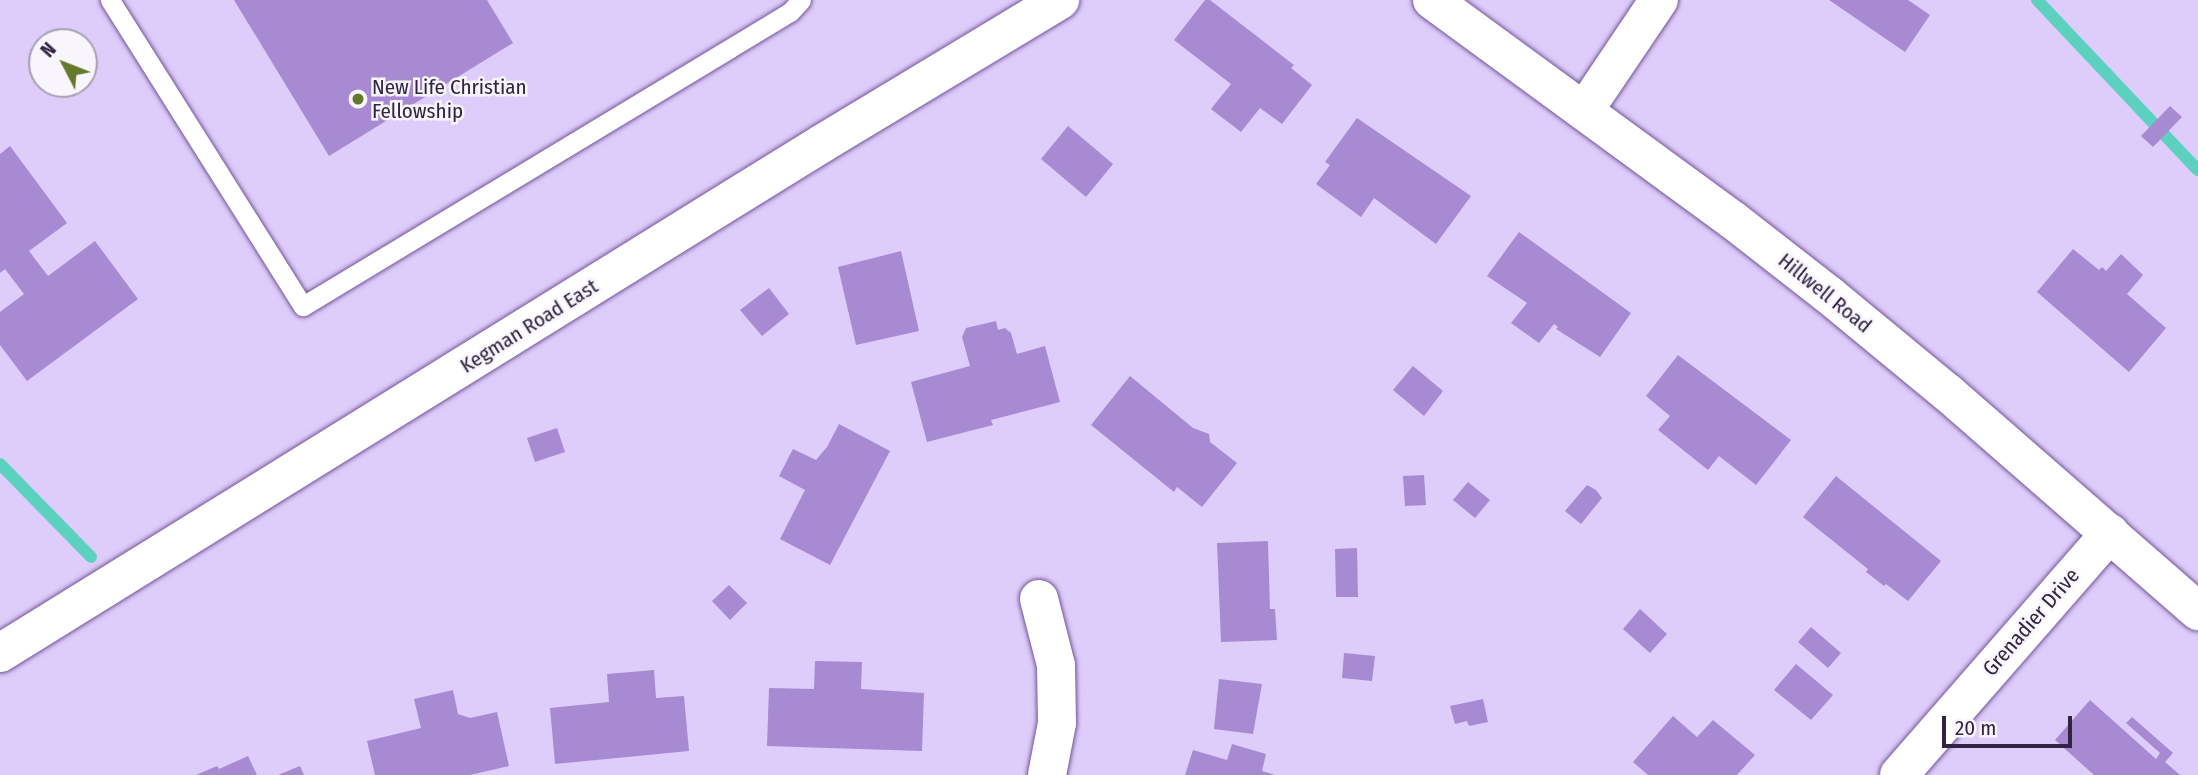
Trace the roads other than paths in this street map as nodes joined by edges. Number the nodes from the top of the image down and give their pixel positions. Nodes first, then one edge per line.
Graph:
1 (110, 0) edge
2 (801, 0) edge
3 (1060, 0) edge
4 (1432, 0) edge
5 (1659, 0) edge
6 (1584, 111) junction
7 (2110, 533) junction
8 (1039, 599) dead end
9 (2198, 611) edge
10 (0, 653) edge
11 (1047, 775) edge
12 (1899, 775) edge

1 - 2 lane
3 - 10 street, Kegman Road East
4 - 6 street, Hillwell Road
5 - 6 street
6 - 7 street, Hillwell Road
7 - 9 street, Hillwell Road
7 - 12 street, Grenadier Drive
8 - 11 street

